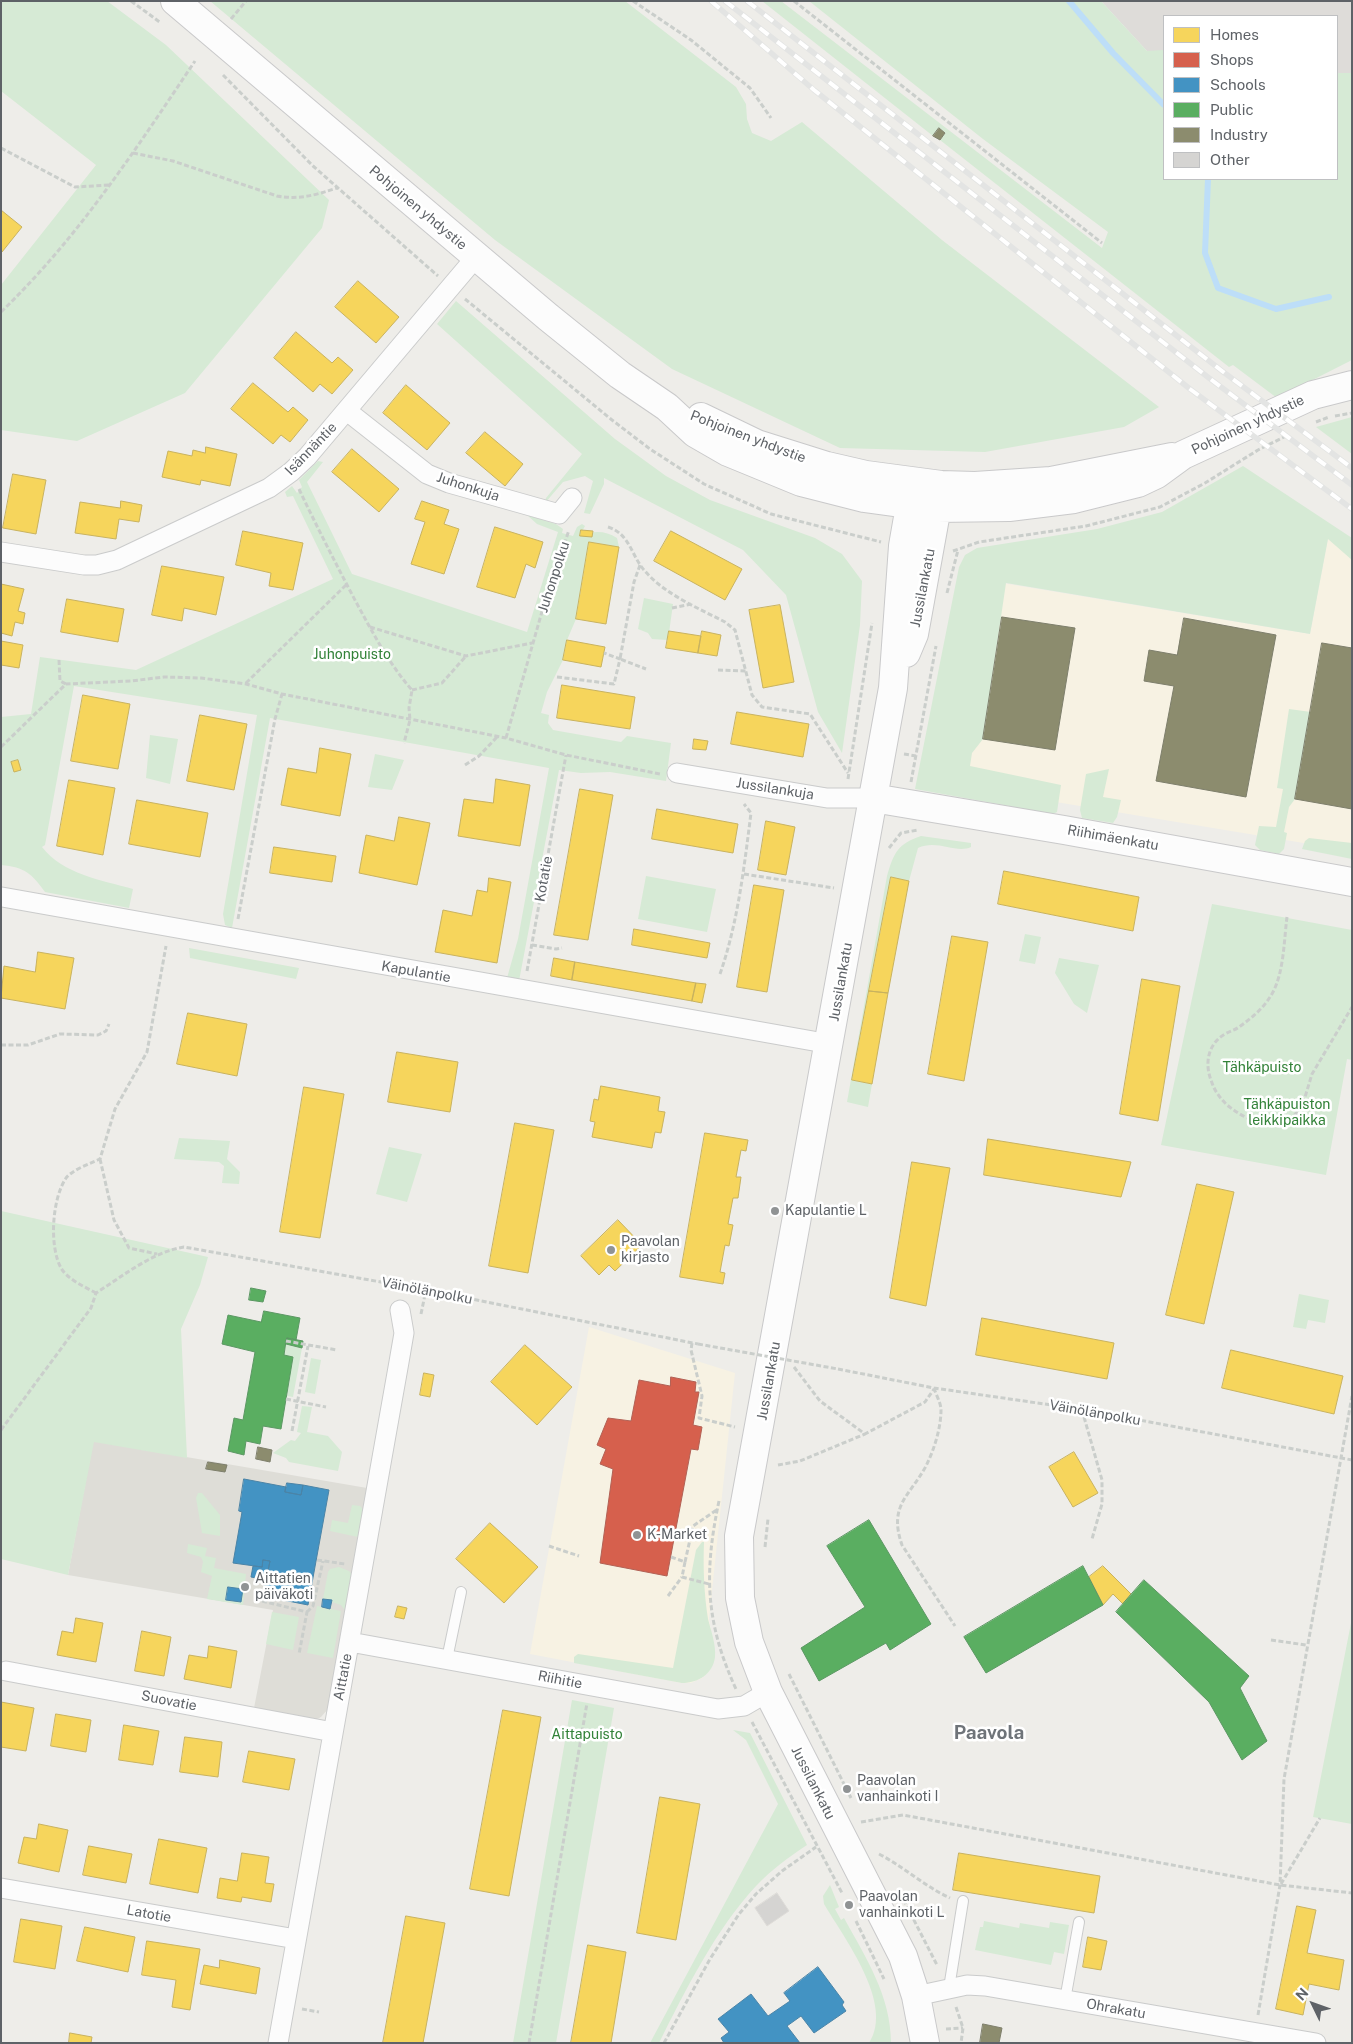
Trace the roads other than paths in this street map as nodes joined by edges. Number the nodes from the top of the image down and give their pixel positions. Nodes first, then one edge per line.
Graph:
1 (169, 13) edge
2 (476, 257) junction
3 (1352, 368) edge
4 (1352, 385) edge
5 (1313, 395) junction
6 (347, 411) junction
7 (912, 494) junction
8 (939, 497) junction
9 (572, 498) dead end
10 (1, 552) edge
11 (893, 688) junction
12 (677, 773) road end
13 (873, 798) junction
14 (1352, 882) edge
15 (2, 897) edge
16 (830, 1044) junction
17 (400, 1310) dead end
18 (462, 1592) dead end
19 (350, 1642) junction
20 (448, 1658) junction
21 (6, 1671) dead end
22 (768, 1692) junction
23 (333, 1732) junction
24 (1, 1888) edge
25 (963, 1901) road end
26 (1079, 1922) dead end
27 (296, 1939) junction
28 (949, 1988) junction
29 (916, 1996) junction
30 (1065, 2000) junction
31 (278, 2043) edge
32 (925, 2043) edge
33 (1316, 2043) edge

1 - 2 main road, Pohjoinen yhdystie
2 - 6 street, Isännäntie
2 - 7 main road, Pohjoinen yhdystie
3 - 5 main road, Pohjoinen yhdystie
4 - 5 main road, Pohjoinen yhdystie
5 - 8 main road, Pohjoinen yhdystie
6 - 9 street, Juhonkuja
6 - 10 street, Isännäntie
7 - 8 main road, Pohjoinen yhdystie
7 - 11 main road, Jussilankatu
8 - 11 main road, Jussilankatu
11 - 13 main road, Jussilankatu
12 - 13 street, Jussilankuja
13 - 14 main road, Riihimäenkatu
13 - 16 main road, Jussilankatu
15 - 16 street, Kapulantie
16 - 22 main road, Jussilankatu
17 - 19 street, Aittatie
18 - 20 lane
19 - 20 street, Riihitie
19 - 23 street, Aittatie
20 - 22 street, Riihitie
21 - 23 street, Suovatie
22 - 29 main road, Jussilankatu
23 - 27 street, Aittatie
24 - 27 street, Latotie
25 - 28 lane
26 - 30 lane
27 - 31 street, Aittatie
28 - 29 street, Ohrakatu
28 - 30 street, Ohrakatu
29 - 32 main road, Jussilankatu
30 - 33 street, Ohrakatu

